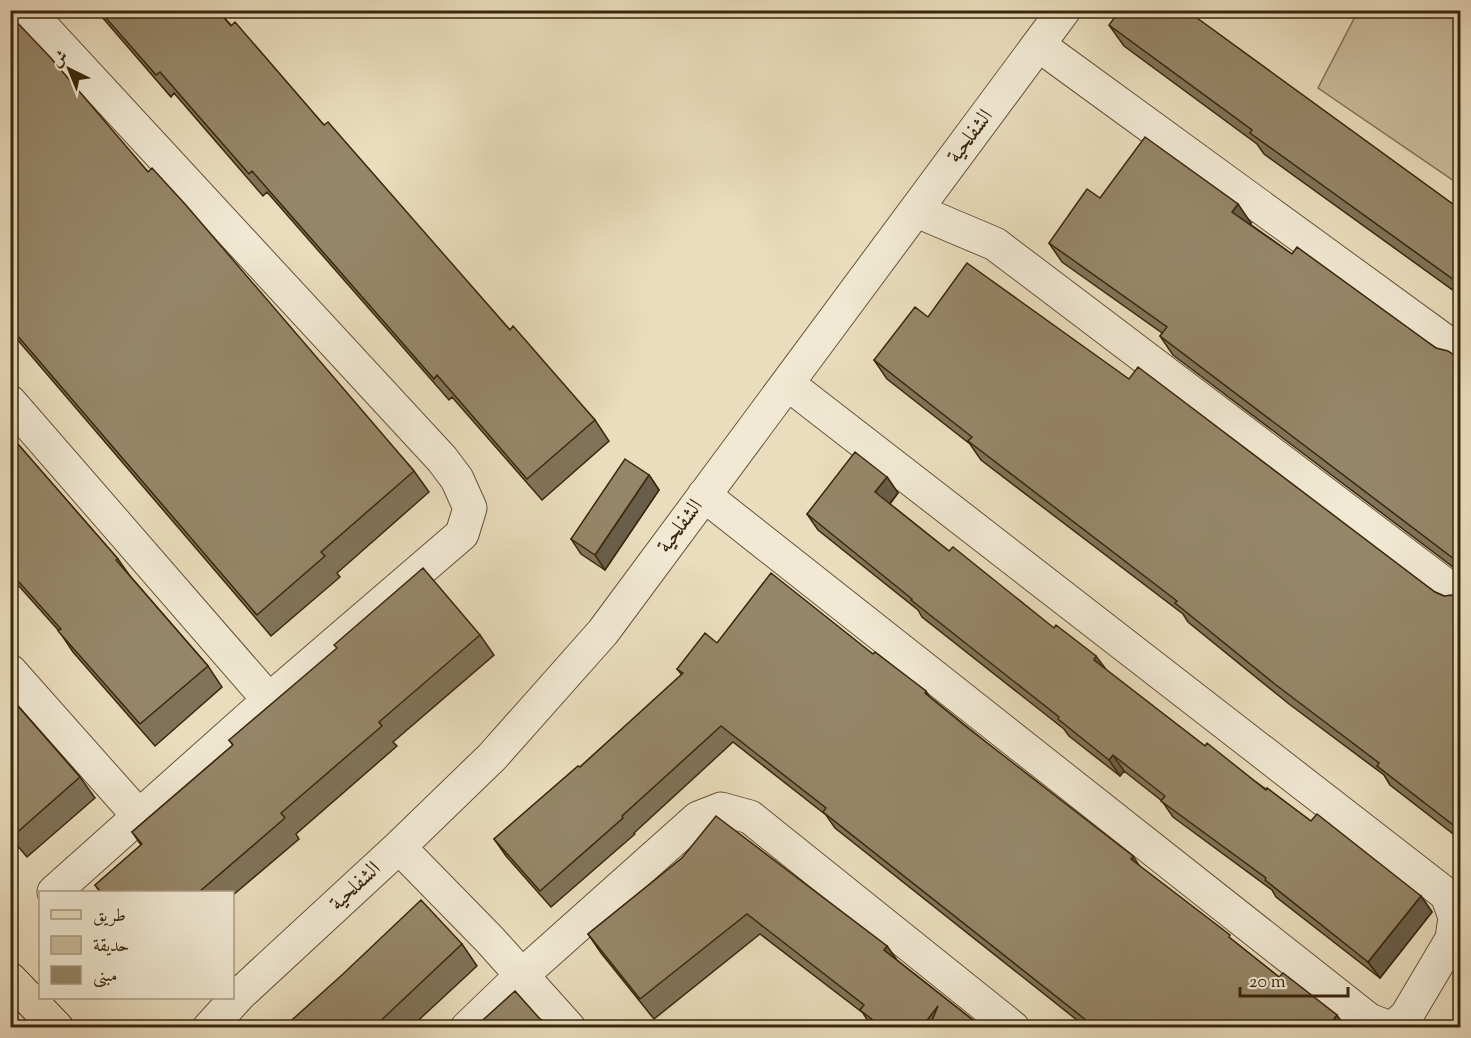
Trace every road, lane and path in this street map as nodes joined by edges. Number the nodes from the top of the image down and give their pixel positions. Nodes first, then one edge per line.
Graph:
1 (27, 10) edge
2 (1064, 10) edge
3 (1040, 45) junction
4 (917, 211) junction
5 (1461, 352) edge
6 (788, 384) junction
7 (10, 402) edge
8 (704, 495) junction
9 (1461, 596) edge
10 (10, 671) edge
11 (269, 700) junction
12 (138, 815) junction
13 (399, 847) junction
14 (55, 891) edge
15 (521, 976) junction
16 (10, 979) edge
17 (240, 994) junction
18 (234, 998) edge
19 (233, 999) edge
20 (57, 1028) edge
21 (193, 1028) edge
22 (209, 1028) edge
23 (467, 1028) edge
24 (569, 1028) edge
25 (1013, 1028) edge
26 (1392, 1028) edge

1 - 11 street
2 - 3 street, الشفلحية
3 - 4 street, الشفلحية
3 - 5 street
4 - 6 street, الشفلحية
4 - 9 street
6 - 8 street, الشفلحية
6 - 26 street
7 - 11 street
8 - 13 street, الشفلحية
8 - 26 street
10 - 12 street
11 - 12 street
12 - 14 street
13 - 15 street
13 - 17 street, الشفلحية
15 - 23 street
15 - 24 street
15 - 25 street
16 - 20 main road
17 - 18 street, الشفلحية
17 - 22 street, الشفلحية
19 - 21 street, الشفلحية

